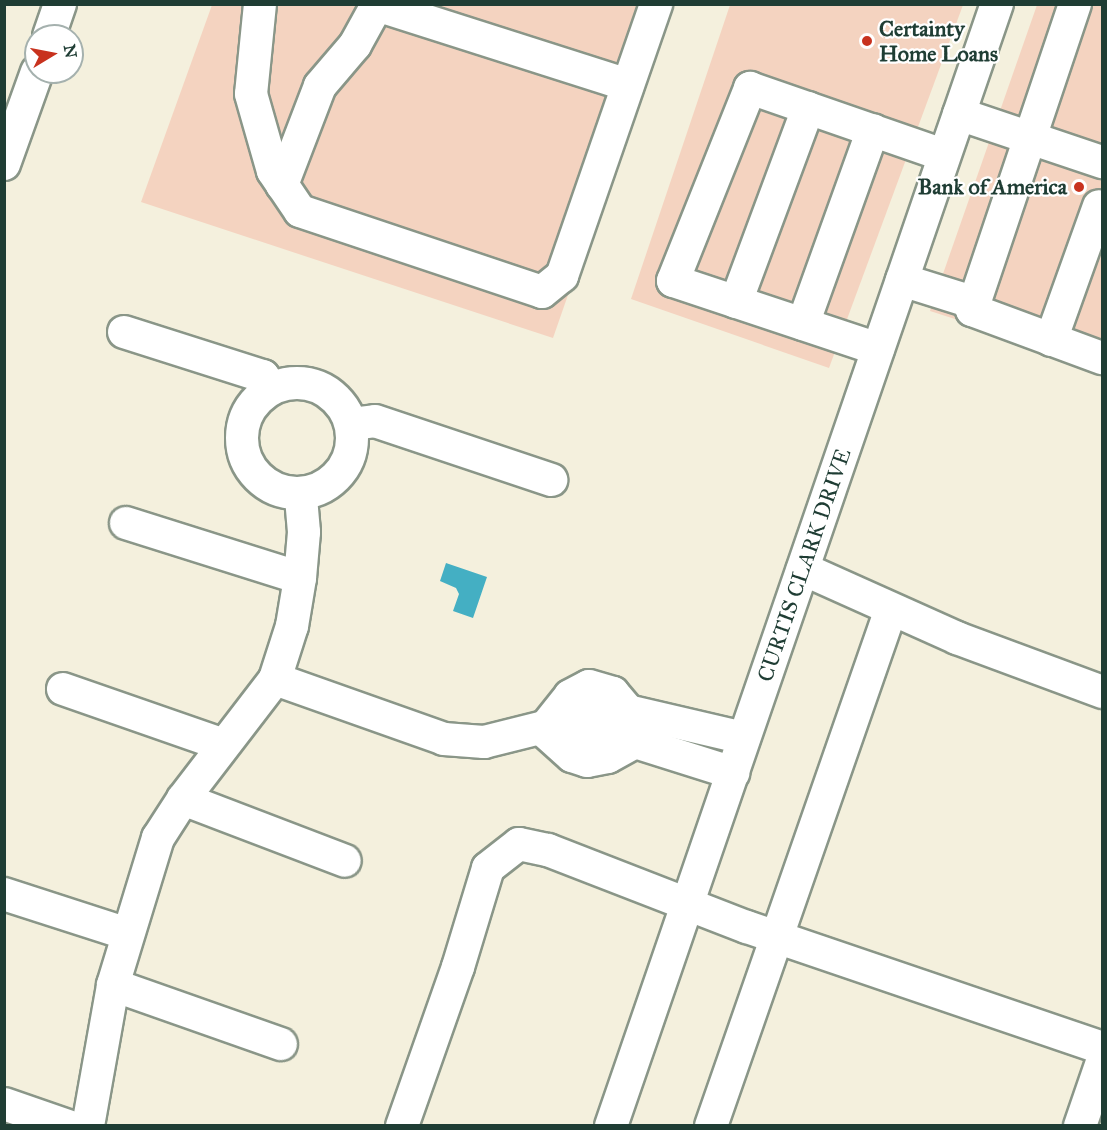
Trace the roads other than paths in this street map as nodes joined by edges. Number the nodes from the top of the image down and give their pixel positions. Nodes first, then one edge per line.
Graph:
1 (60, 4) edge
2 (260, 4) edge
3 (656, 4) edge
4 (997, 4) edge
5 (1075, 4) edge
6 (53, 24) edge
7 (33, 84) edge
8 (628, 86) junction
9 (808, 108) junction
10 (959, 114) junction
11 (873, 130) junction
12 (1031, 138) junction
13 (943, 155) junction
14 (1102, 162) edge
15 (4, 164) edge
16 (282, 185) junction
17 (1099, 206) dead end
18 (902, 280) junction
19 (736, 302) junction
20 (972, 302) junction
21 (803, 324) junction
22 (124, 332) dead end
23 (1051, 340) junction
24 (878, 349) junction
25 (1102, 356) edge
26 (271, 389) junction
27 (352, 424) junction
28 (551, 480) dead end
29 (301, 494) junction
30 (126, 523) dead end
31 (803, 569) junction
32 (300, 578) junction
33 (891, 609) junction
34 (275, 679) junction
35 (63, 689) dead end
36 (1102, 692) edge
37 (543, 729) junction
38 (744, 738) junction
39 (224, 745) junction
40 (733, 773) junction
41 (183, 799) junction
42 (345, 861) dead end
43 (4, 894) edge
44 (687, 906) junction
45 (128, 934) junction
46 (779, 937) junction
47 (113, 985) junction
48 (281, 1044) dead end
49 (1102, 1048) edge
50 (1102, 1062) edge
51 (4, 1104) edge
52 (68, 1125) edge
53 (88, 1125) edge
54 (402, 1125) edge
55 (611, 1125) edge
56 (711, 1125) edge
57 (1080, 1125) edge

1 - 6 street
2 - 16 street
3 - 8 street
4 - 10 street, CURTIS CLARK DRIVE
5 - 12 street
7 - 15 street
8 - 16 street
8 - 16 street
9 - 11 street
9 - 19 street
9 - 19 street
10 - 12 street
10 - 13 street, CURTIS CLARK DRIVE
11 - 13 street
11 - 21 street
12 - 14 street
12 - 20 street
13 - 18 street, CURTIS CLARK DRIVE
17 - 23 street
18 - 20 street
18 - 24 street, CURTIS CLARK DRIVE
19 - 21 street
20 - 23 street
21 - 24 street
22 - 26 street
23 - 25 street
24 - 31 street, CURTIS CLARK DRIVE
26 - 27 street
26 - 29 street
27 - 28 street
27 - 29 street
29 - 32 street
30 - 32 street
31 - 33 street
31 - 38 street, CURTIS CLARK DRIVE
32 - 34 street
33 - 36 street
33 - 46 street
34 - 37 street
34 - 39 street
35 - 39 street
37 - 38 street
37 - 40 street
38 - 40 street, CURTIS CLARK DRIVE
39 - 41 street
40 - 44 street, CURTIS CLARK DRIVE
41 - 42 street
41 - 45 street
43 - 45 street
44 - 46 street
44 - 54 street
44 - 55 street, CURTIS CLARK DRIVE
45 - 47 street
46 - 49 street
46 - 56 street
47 - 48 street
47 - 53 street
50 - 57 street
51 - 52 street

